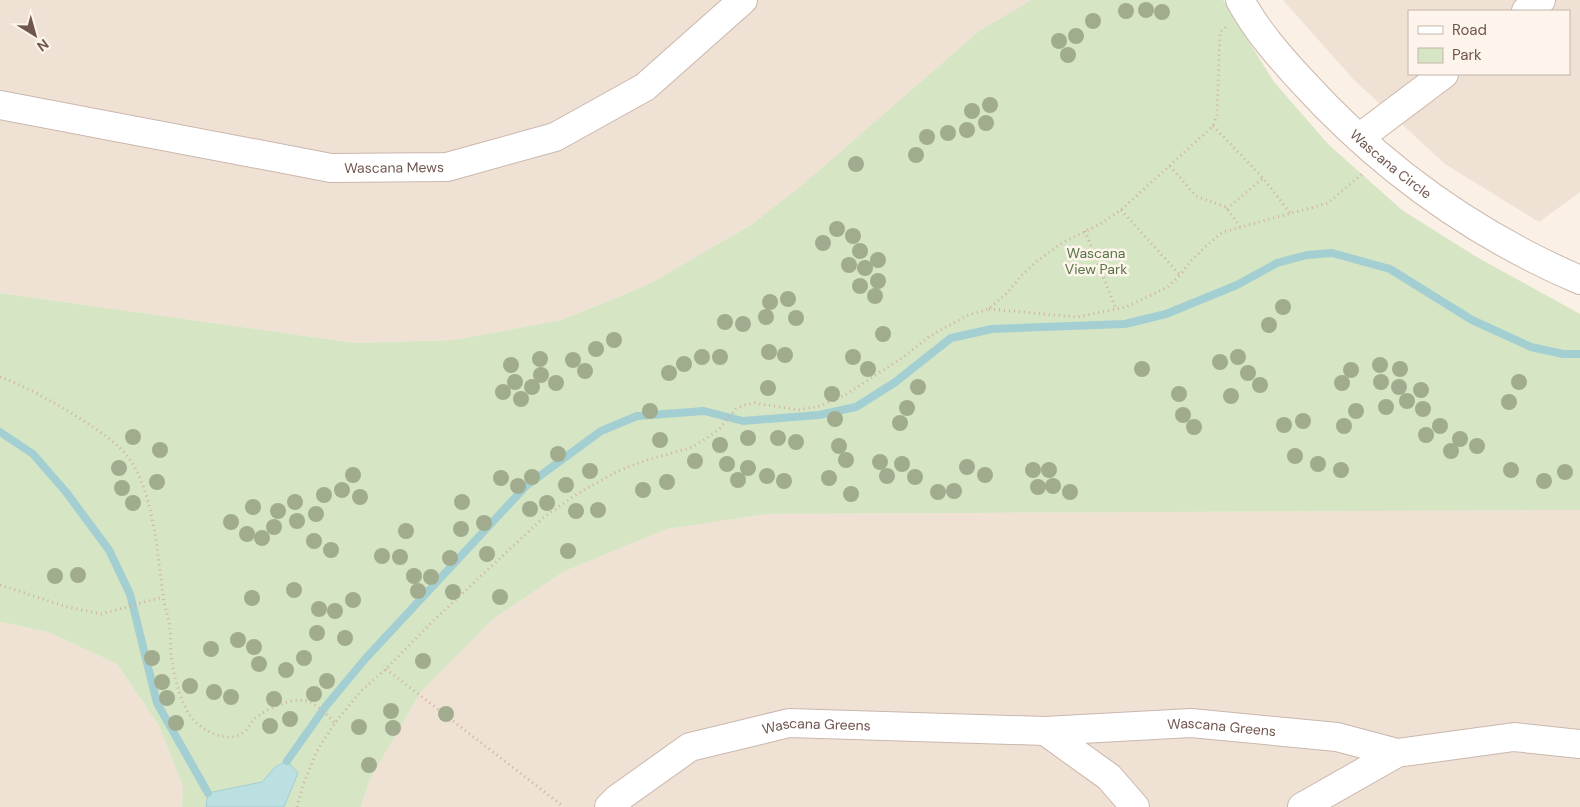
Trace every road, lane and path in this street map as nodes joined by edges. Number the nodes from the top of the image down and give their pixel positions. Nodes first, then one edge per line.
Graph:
1 (743, 0) edge
2 (1541, 0) edge
3 (1243, 6) edge
4 (1527, 10) edge
5 (1443, 75) edge
6 (0, 105) edge
7 (1213, 126) junction
8 (1359, 138) junction
9 (1381, 157) junction
10 (1170, 166) junction
11 (1263, 178) junction
12 (1227, 209) junction
13 (1121, 210) junction
14 (1292, 214) junction
15 (1240, 226) junction
16 (1085, 231) junction
17 (1180, 275) junction
18 (1580, 280) edge
19 (989, 309) junction
20 (1116, 309) junction
21 (0, 377) edge
22 (0, 585) edge
23 (163, 597) junction
24 (386, 669) junction
25 (335, 723) junction
26 (1045, 732) junction
27 (1580, 744) edge
28 (1397, 753) junction
29 (297, 807) edge
30 (564, 807) edge
31 (610, 807) edge
32 (1135, 807) edge
33 (1302, 807) edge

1 - 6 street, Wascana Mews
2 - 4 street
3 - 7 path
3 - 8 street, Wascana Circle
5 - 8 street
7 - 10 path
7 - 11 path
8 - 9 street, Wascana Circle
9 - 14 path
9 - 18 street, Wascana Circle
10 - 12 path
10 - 13 path
11 - 12 path
11 - 14 path
12 - 15 path
13 - 16 path
13 - 17 path
14 - 15 path
15 - 17 path
16 - 19 path
16 - 20 path
17 - 20 path
19 - 20 path
19 - 24 path
21 - 23 path
22 - 23 path
23 - 25 path
24 - 25 path
24 - 30 path
25 - 29 path
26 - 28 street, Wascana Greens
26 - 31 street, Wascana Greens
26 - 32 street
27 - 28 street, Wascana Greens
28 - 33 street, Wascana Greens

